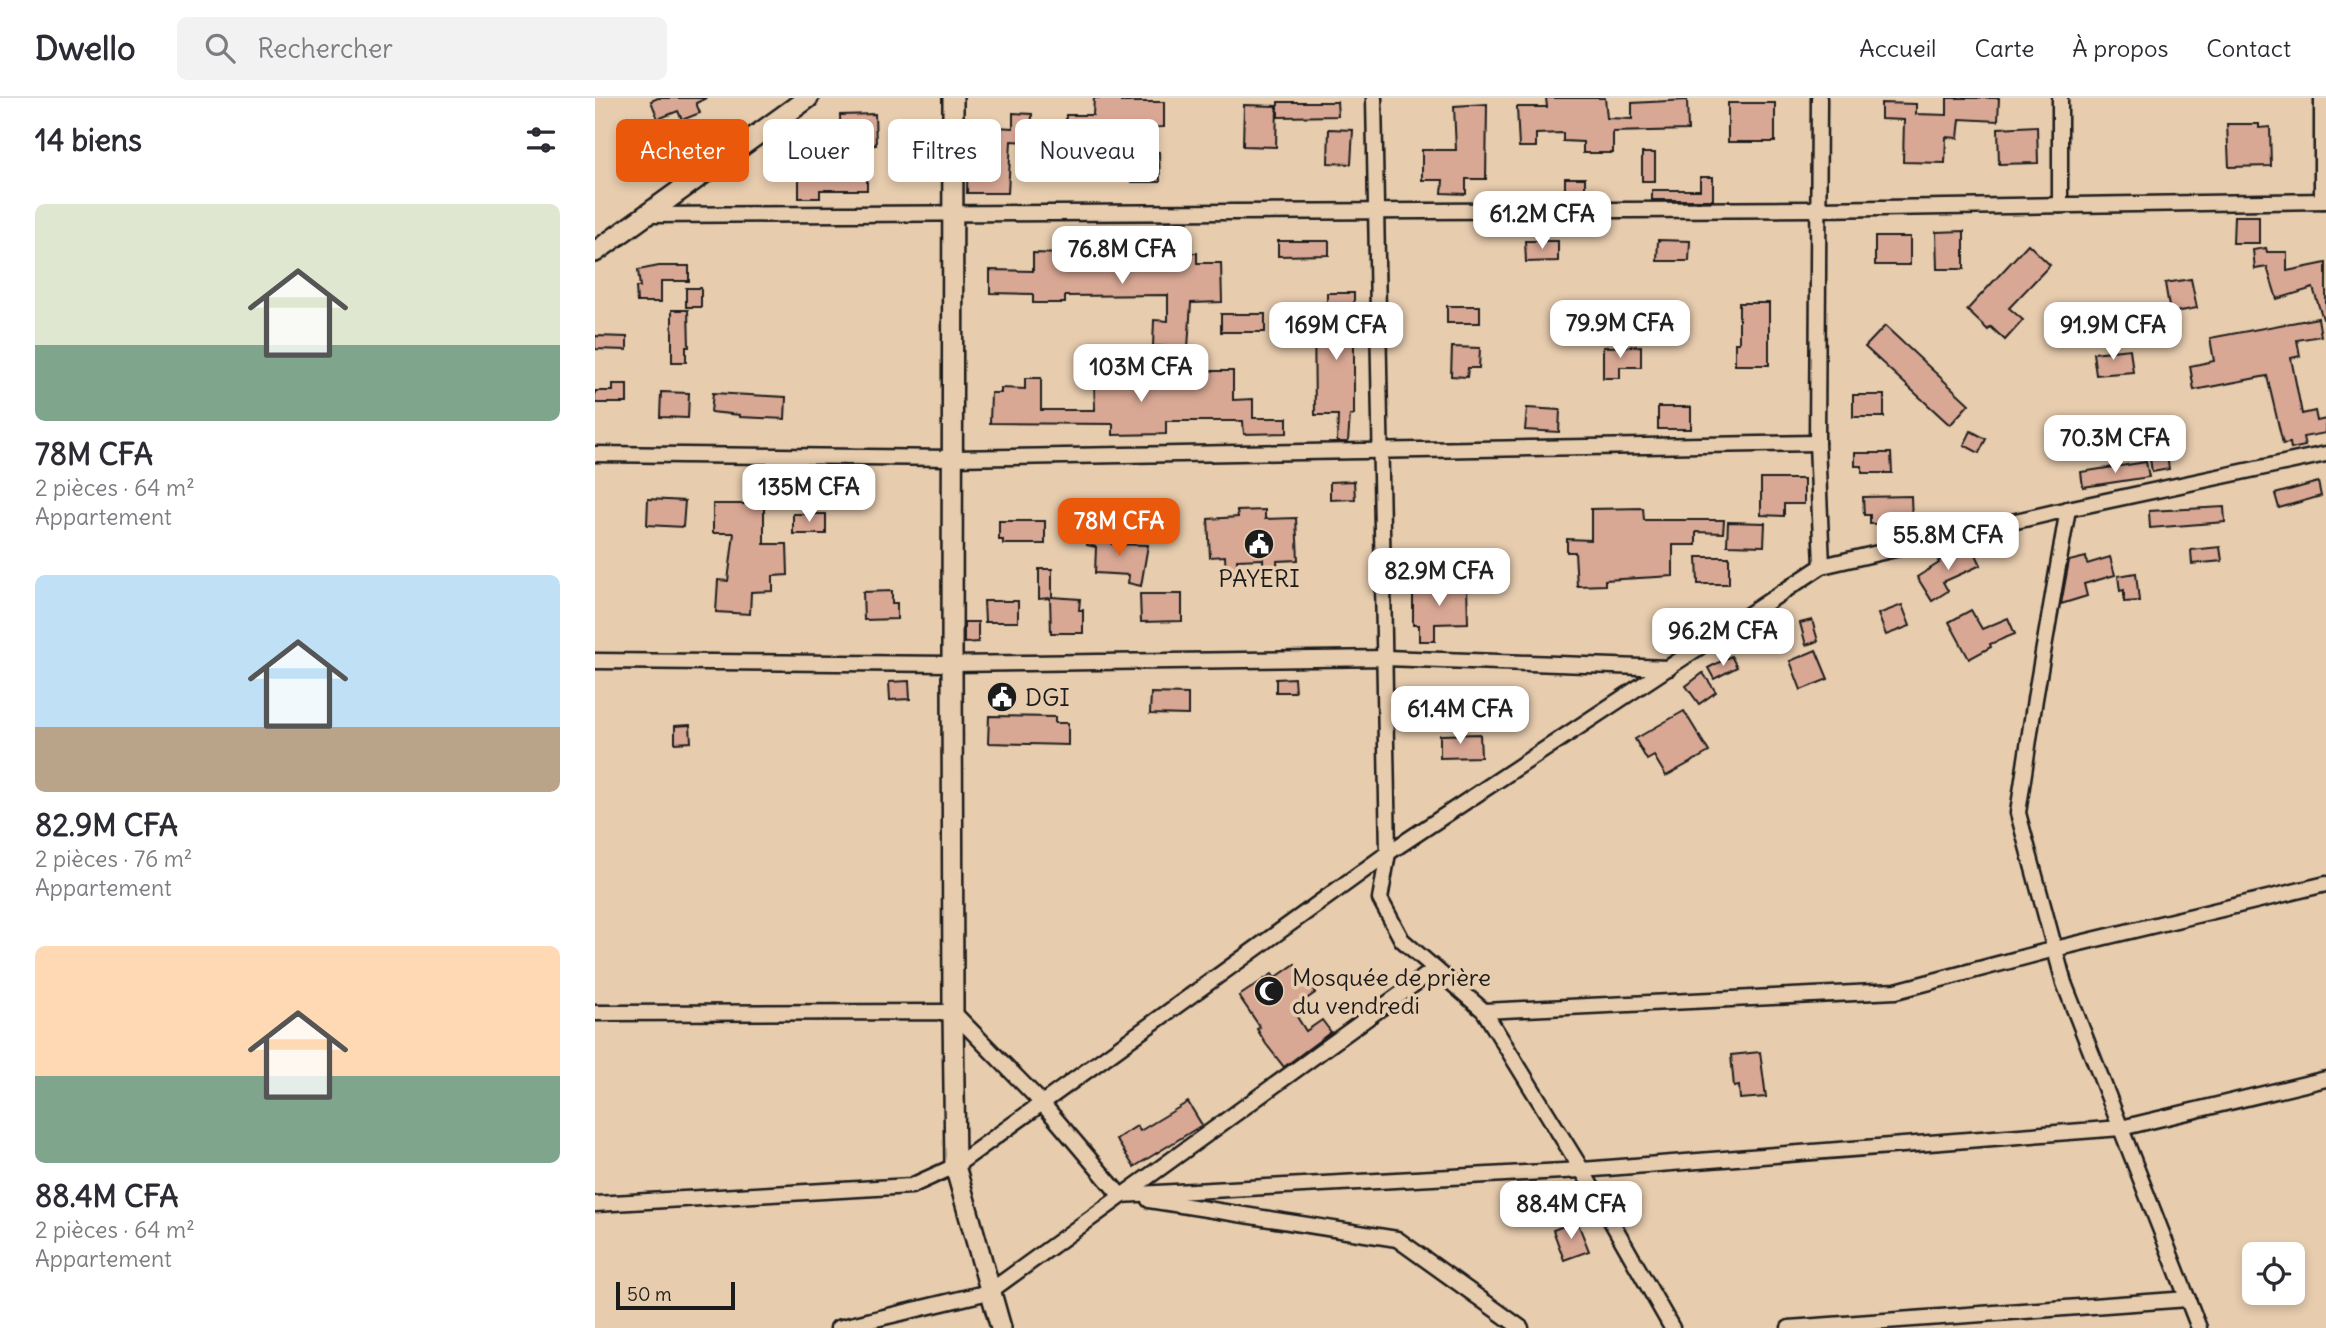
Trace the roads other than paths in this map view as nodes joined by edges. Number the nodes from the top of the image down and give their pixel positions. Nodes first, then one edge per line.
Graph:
1 (808, 98) edge
2 (953, 98) edge
3 (1374, 98) edge
4 (1819, 98) edge
5 (2060, 98) edge
6 (2322, 98) edge
7 (2324, 201) edge
8 (2060, 205) junction
9 (1818, 209) junction
10 (1376, 211) junction
11 (954, 214) junction
12 (645, 215) junction
13 (595, 252) edge
14 (1818, 443) junction
15 (1381, 452) junction
16 (595, 454) edge
17 (2326, 454) edge
18 (953, 457) junction
19 (2068, 509) junction
20 (1822, 566) junction
21 (1385, 658) junction
22 (595, 661) edge
23 (952, 664) junction
24 (1669, 668) junction
25 (1388, 853) junction
26 (2326, 884) edge
27 (2055, 949) junction
28 (1435, 969) junction
29 (1484, 1011) junction
30 (953, 1012) junction
31 (595, 1013) edge
32 (2326, 1079) edge
33 (1042, 1103) junction
34 (2121, 1128) junction
35 (955, 1166) junction
36 (1582, 1170) junction
37 (1120, 1195) junction
38 (595, 1204) edge
39 (989, 1292) junction
40 (2188, 1299) junction
41 (838, 1328) edge
42 (1000, 1328) edge
43 (1521, 1328) edge
44 (1672, 1328) edge
45 (1789, 1328) edge
46 (2199, 1328) edge

1 - 12 street
2 - 11 street
3 - 10 street
4 - 9 street
5 - 8 street
6 - 7 street
7 - 8 street
8 - 9 street
9 - 10 street
9 - 14 street
10 - 11 street
10 - 15 street
11 - 12 street
11 - 18 street
12 - 13 street
14 - 15 street
14 - 20 street
15 - 18 street
15 - 21 street
16 - 18 street
17 - 19 street
18 - 23 street
19 - 20 street
19 - 27 street
20 - 24 street
21 - 23 street
21 - 24 street
21 - 25 street
22 - 23 street
23 - 30 street
24 - 25 street
25 - 28 street
25 - 33 street
26 - 27 street
27 - 29 street
27 - 34 street
28 - 29 street
28 - 37 street
29 - 36 street
30 - 31 street
30 - 33 street
30 - 35 street
32 - 34 street
33 - 35 street
33 - 37 street
34 - 36 street
34 - 40 street
35 - 38 street
35 - 39 street
36 - 37 street
36 - 44 street
37 - 39 street
37 - 43 street
39 - 41 street
39 - 42 street
40 - 45 street
40 - 46 street

